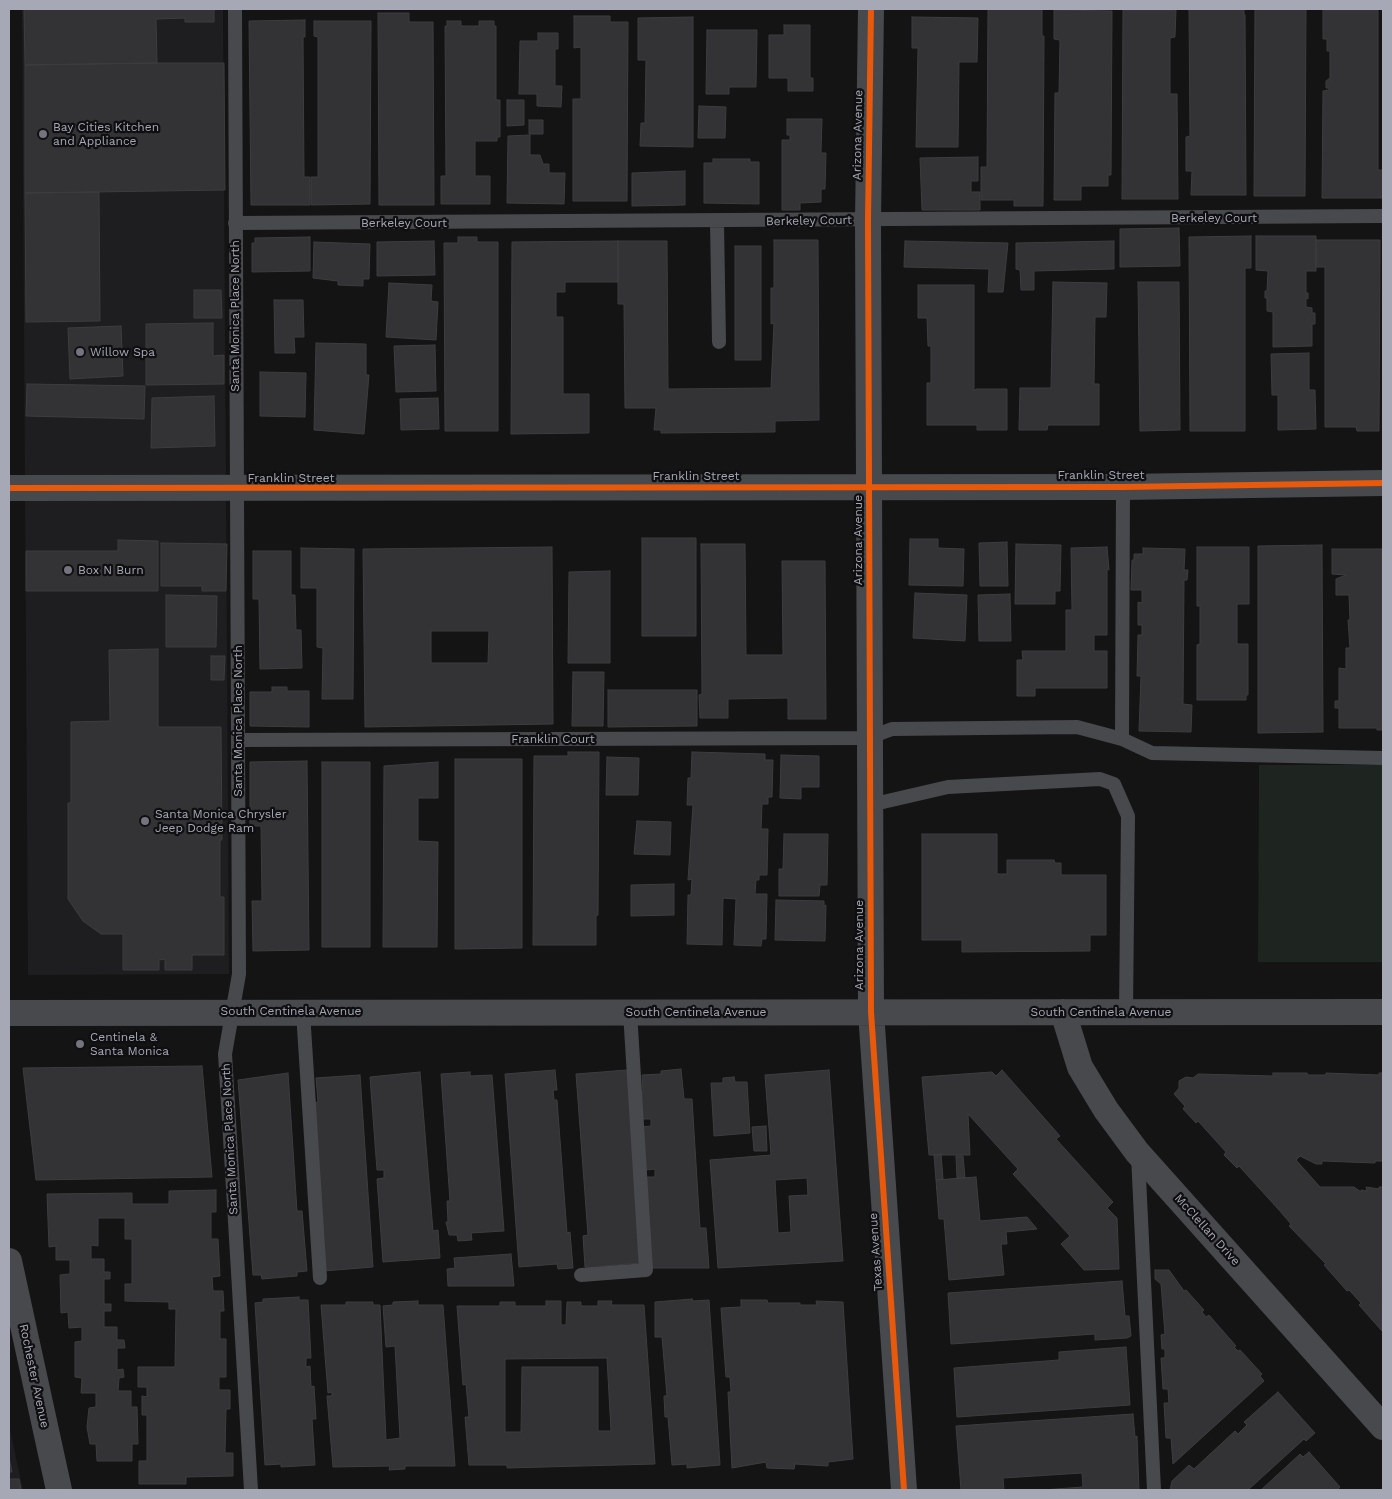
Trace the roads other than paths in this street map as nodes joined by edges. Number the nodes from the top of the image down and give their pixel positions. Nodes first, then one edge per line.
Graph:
1 (235, 9) edge
2 (871, 9) edge
3 (1383, 216) edge
4 (868, 220) junction
5 (718, 222) junction
6 (234, 223) junction
7 (719, 342) dead end
8 (1383, 483) edge
9 (870, 486) junction
10 (1123, 487) junction
11 (9, 488) edge
12 (236, 489) junction
13 (868, 738) junction
14 (238, 740) junction
15 (1122, 740) junction
16 (1383, 758) edge
17 (870, 805) junction
18 (234, 1011) junction
19 (303, 1012) junction
20 (630, 1012) junction
21 (871, 1012) junction
22 (1063, 1012) junction
23 (1383, 1012) edge
24 (9, 1013) edge
25 (1126, 1013) junction
26 (1138, 1152) junction
27 (9, 1262) edge
28 (581, 1275) dead end
29 (320, 1278) dead end
30 (1383, 1427) edge
31 (59, 1490) edge
32 (251, 1490) edge
33 (904, 1490) edge
34 (1154, 1490) edge

1 - 6 lane, Santa Monica Place North
2 - 4 street, Arizona Avenue
3 - 4 lane, Berkeley Court
4 - 5 lane, Berkeley Court
4 - 9 street, Arizona Avenue
5 - 6 lane, Berkeley Court
5 - 7 lane
6 - 12 lane, Santa Monica Place North
8 - 10 street, Franklin Street
9 - 10 street, Franklin Street
9 - 12 street, Franklin Street
9 - 13 street, Arizona Avenue
10 - 15 lane
11 - 12 street, Franklin Street
12 - 14 lane, Santa Monica Place North
13 - 14 lane, Franklin Court
13 - 15 lane
13 - 17 street, Arizona Avenue
14 - 18 lane, Santa Monica Place North
15 - 16 lane
17 - 21 street, Arizona Avenue
17 - 25 lane
18 - 19 street, South Centinela Avenue
18 - 24 street, South Centinela Avenue
18 - 32 lane, Santa Monica Place North
19 - 20 street, South Centinela Avenue
19 - 29 lane
20 - 21 street, South Centinela Avenue
20 - 28 lane
21 - 22 street, South Centinela Avenue
21 - 33 street, Texas Avenue
22 - 25 street, South Centinela Avenue
22 - 26 street, McClellan Drive
23 - 25 street, South Centinela Avenue
26 - 30 street, McClellan Drive
26 - 34 lane
27 - 31 street, Rochester Avenue

